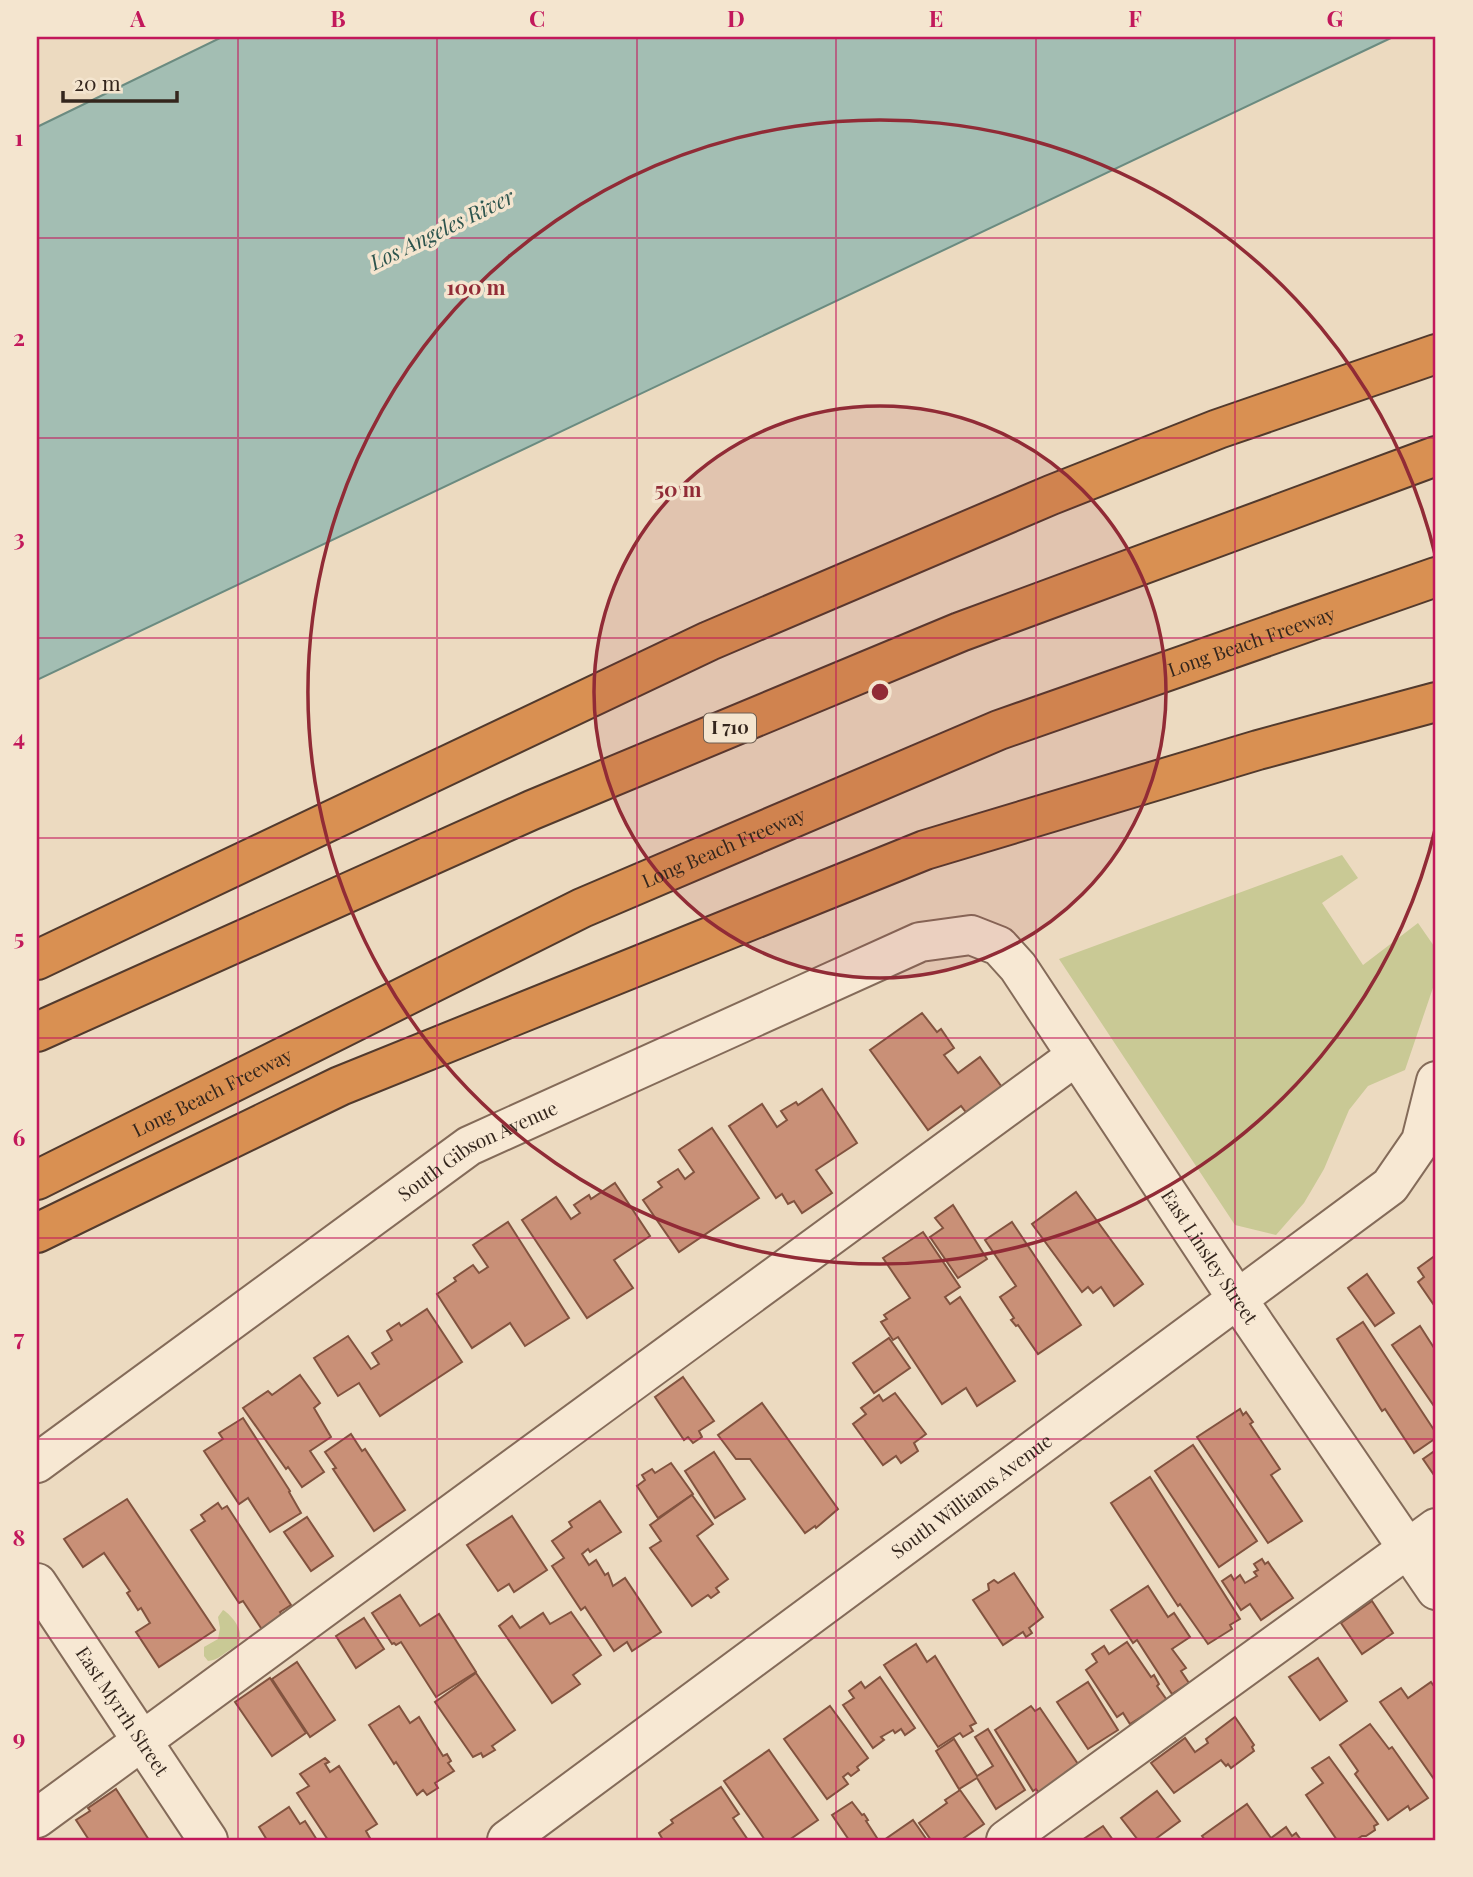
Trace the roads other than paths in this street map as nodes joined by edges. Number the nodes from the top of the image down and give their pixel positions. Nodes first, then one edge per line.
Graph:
1 (1436, 354) edge
2 (1436, 456) edge
3 (1436, 577) edge
4 (1436, 702) edge
5 (971, 935) joint
6 (37, 960) edge
7 (37, 1032) edge
8 (1076, 1056) junction
9 (1436, 1081) edge
10 (37, 1180) edge
11 (37, 1233) edge
12 (1238, 1300) junction
13 (37, 1463) edge
14 (1422, 1539) edge
15 (37, 1583) edge
16 (1436, 1590) edge
17 (141, 1741) junction
18 (37, 1818) edge
19 (208, 1840) edge
20 (506, 1840) edge
21 (1006, 1840) edge

1 - 6 highway
2 - 7 highway, I 710
3 - 10 highway, Long Beach Freeway
4 - 11 highway
5 - 8 street, East Linsley Street
5 - 13 street, South Gibson Avenue
8 - 12 street, East Linsley Street
8 - 17 street
9 - 12 street, South Williams Avenue
12 - 14 street, East Linsley Street
12 - 20 street, South Williams Avenue
14 - 16 street, East Linsley Street
14 - 21 street
15 - 17 street, East Myrrh Street
17 - 18 street
17 - 19 street, East Myrrh Street

